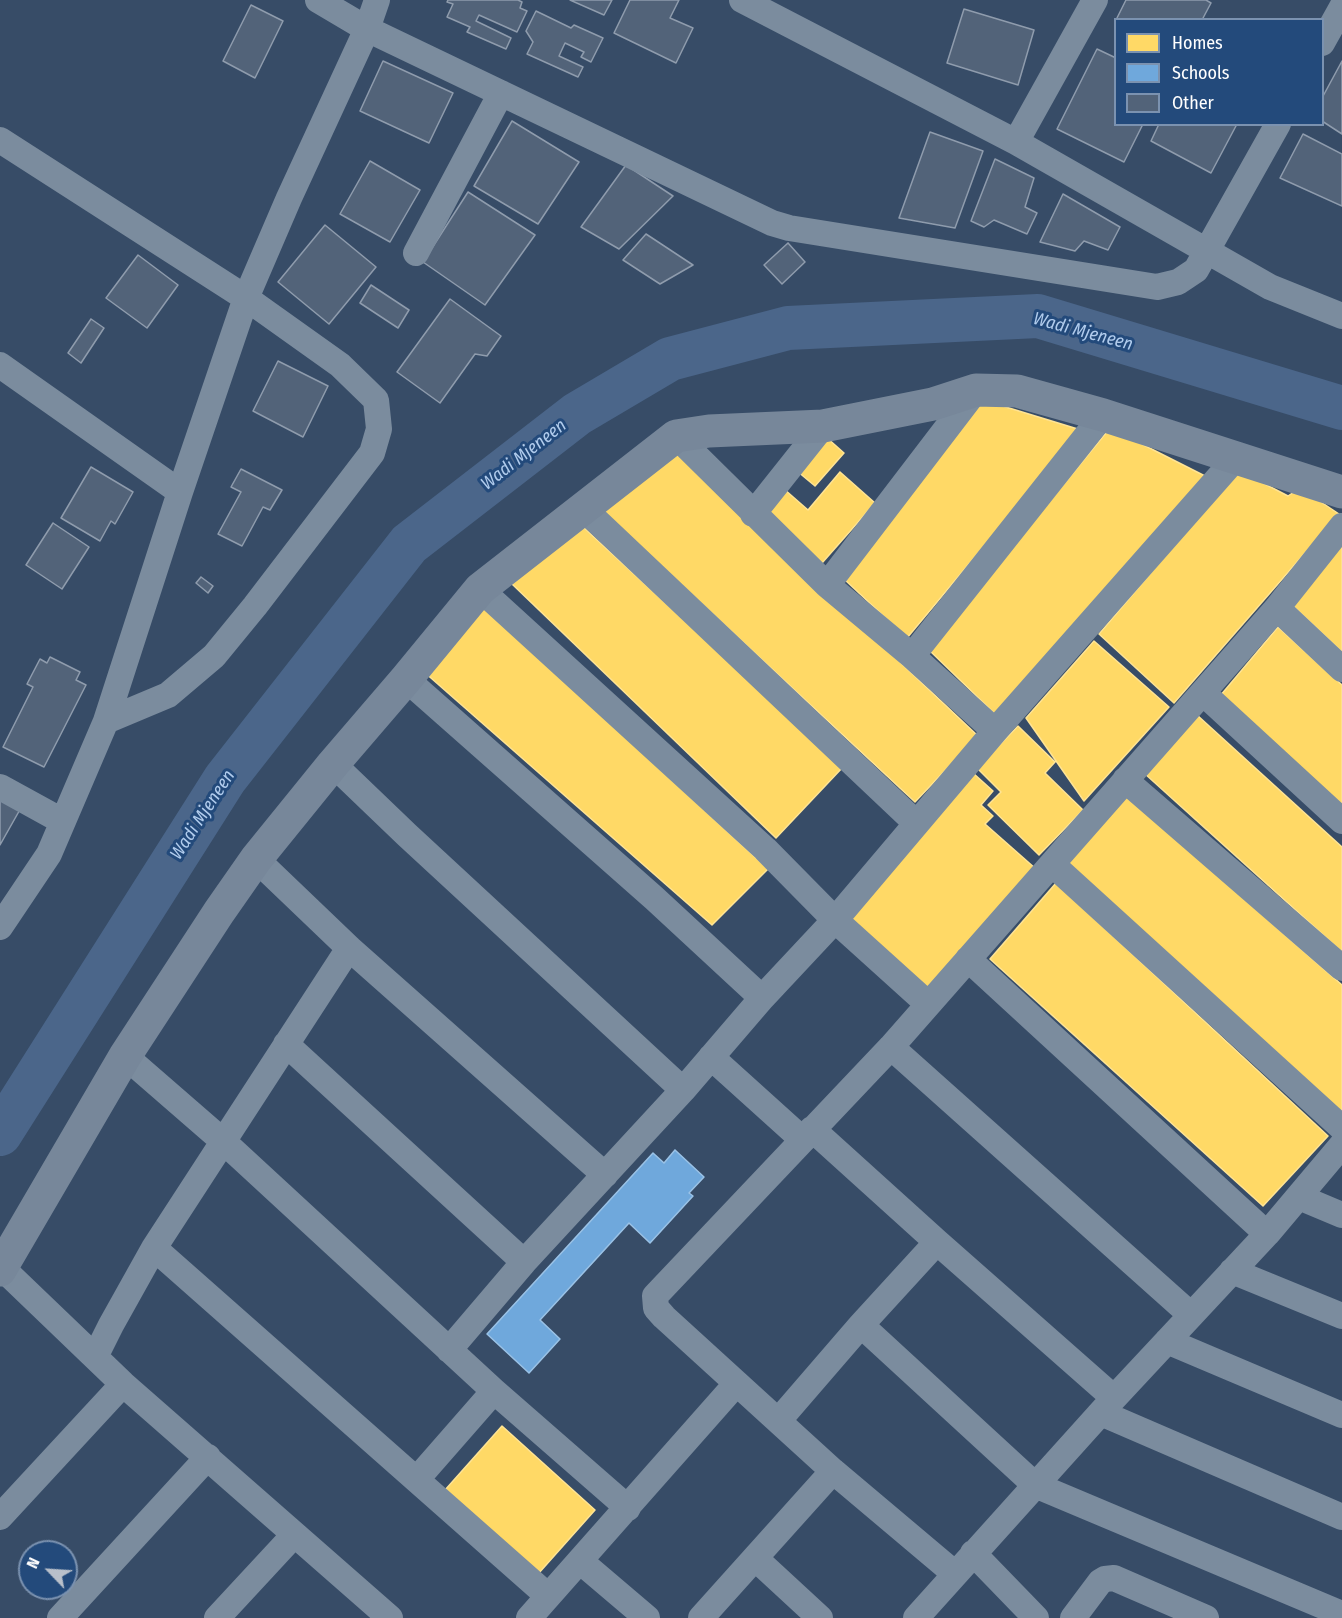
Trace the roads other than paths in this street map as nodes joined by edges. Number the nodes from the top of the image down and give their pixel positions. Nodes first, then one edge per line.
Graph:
1 (318, 0) edge
2 (377, 0) edge
3 (742, 0) edge
4 (1095, 0) edge
5 (1342, 7) edge
6 (367, 29) junction
7 (1324, 41) edge
8 (501, 93) junction
9 (1277, 126) edge
10 (0, 140) edge
11 (1016, 142) junction
12 (1206, 250) junction
13 (416, 253) dead end
14 (246, 298) junction
15 (1342, 316) edge
16 (0, 365) edge
17 (976, 390) junction
18 (1103, 415) junction
19 (823, 426) junction
20 (676, 436) junction
21 (1235, 459) junction
22 (180, 492) junction
23 (1342, 492) edge
24 (584, 509) junction
25 (753, 514) junction
26 (1342, 526) edge
27 (827, 585) junction
28 (480, 589) junction
29 (1277, 608) junction
30 (912, 656) junction
31 (1342, 669) edge
32 (406, 679) junction
33 (1203, 693) junction
34 (106, 721) junction
35 (995, 731) junction
36 (333, 764) junction
37 (1125, 780) junction
38 (0, 788) edge
39 (62, 821) junction
40 (1342, 821) edge
41 (916, 823) junction
42 (256, 859) junction
43 (1052, 864) junction
44 (834, 920) junction
45 (0, 927) edge
46 (349, 948) junction
47 (968, 959) junction
48 (1342, 968) edge
49 (762, 998) junction
50 (928, 1004) junction
51 (286, 1044) junction
52 (891, 1047) junction
53 (125, 1056) junction
54 (711, 1058) junction
55 (683, 1090) junction
56 (1342, 1128) edge
57 (807, 1134) junction
58 (224, 1142) junction
59 (1342, 1145) edge
60 (605, 1175) junction
61 (1299, 1197) junction
62 (1342, 1215) edge
63 (1267, 1234) junction
64 (937, 1242) junction
65 (154, 1248) junction
66 (524, 1262) junction
67 (1, 1269) edge
68 (1232, 1271) junction
69 (1191, 1315) junction
70 (1342, 1316) edge
71 (861, 1324) junction
72 (1167, 1341) junction
73 (449, 1350) junction
74 (95, 1357) junction
75 (123, 1384) junction
76 (736, 1384) junction
77 (494, 1392) junction
78 (1108, 1405) junction
79 (1342, 1415) edge
80 (779, 1420) junction
81 (208, 1457) junction
82 (833, 1471) junction
83 (417, 1479) junction
84 (1035, 1485) junction
85 (628, 1508) junction
86 (0, 1517) edge
87 (1342, 1517) edge
88 (294, 1534) junction
89 (973, 1553) junction
90 (755, 1558) junction
91 (580, 1560) junction
92 (954, 1573) junction
93 (548, 1596) junction
94 (375, 1613) edge
95 (1342, 1614) edge
96 (60, 1618) edge
97 (217, 1618) edge
98 (529, 1618) edge
99 (647, 1618) edge
100 (701, 1618) edge
101 (820, 1618) edge
102 (916, 1618) edge
103 (1036, 1618) edge
104 (1072, 1618) edge
105 (1206, 1618) edge

1 - 6 street
2 - 6 street
3 - 11 street
4 - 11 street
5 - 7 street
6 - 8 street
6 - 14 street
8 - 12 street
8 - 13 street
9 - 12 street
10 - 14 street
11 - 12 street
12 - 15 street
14 - 22 street
14 - 34 street
16 - 22 street
17 - 18 street
17 - 19 street
17 - 27 street
18 - 21 street
18 - 30 street
19 - 20 street
19 - 25 street
20 - 24 street
20 - 25 street
21 - 23 street
21 - 35 street
22 - 34 street
24 - 28 street
24 - 41 street
25 - 27 street
26 - 29 street
27 - 30 street
28 - 32 street
28 - 44 street
29 - 31 street
29 - 33 street
30 - 35 street
32 - 36 street
32 - 49 street
33 - 37 street
33 - 40 street
34 - 39 street
35 - 41 street
36 - 42 street
36 - 55 street
37 - 43 street
37 - 48 street
38 - 39 street
39 - 45 street
41 - 44 street
42 - 46 street
42 - 53 street
43 - 47 street
43 - 56 street
44 - 49 street
44 - 50 street
46 - 51 street
46 - 60 street
47 - 50 street
47 - 63 street
49 - 54 street
50 - 52 street
51 - 58 street
51 - 66 street
52 - 57 street
52 - 69 street
53 - 58 street
53 - 67 street
54 - 55 street
54 - 57 street
55 - 60 street
57 - 64 street
57 - 76 street
58 - 65 street
58 - 73 street
59 - 61 street
60 - 66 street
61 - 62 street
61 - 63 street
63 - 68 street
64 - 71 street
64 - 78 street
65 - 74 street
65 - 83 street
66 - 73 street
67 - 74 street
68 - 69 street
68 - 70 street
69 - 72 street
71 - 80 street
71 - 84 street
72 - 78 street
72 - 79 street
73 - 77 street
74 - 75 street
75 - 81 street
75 - 86 street
76 - 80 street
76 - 85 street
77 - 83 street
77 - 85 street
78 - 84 street
78 - 87 street
80 - 82 street
81 - 88 street
81 - 96 street
82 - 90 street
82 - 92 street
83 - 93 street
84 - 89 street
84 - 95 street
85 - 91 street
88 - 94 street
88 - 97 street
89 - 92 street
89 - 103 street
90 - 100 street
90 - 101 street
91 - 93 street
91 - 99 street
92 - 102 street
93 - 98 street
104 - 105 street

